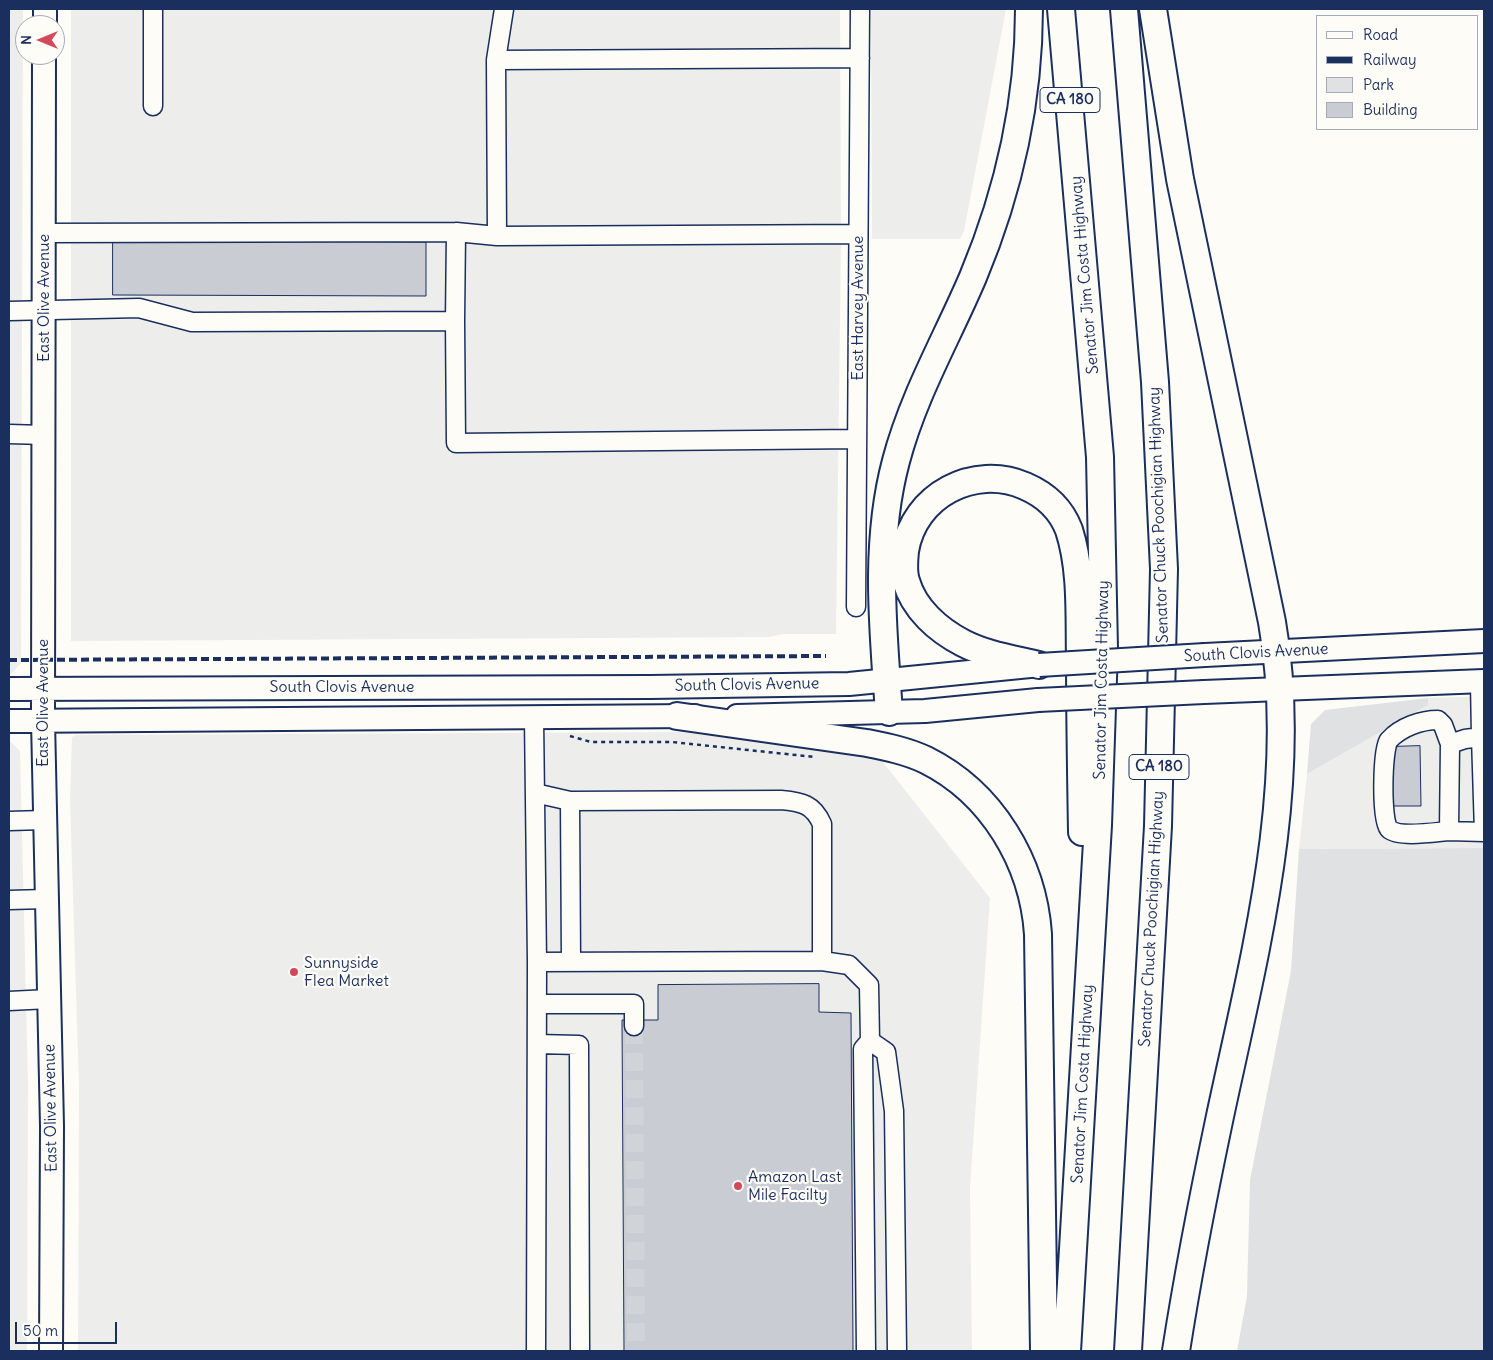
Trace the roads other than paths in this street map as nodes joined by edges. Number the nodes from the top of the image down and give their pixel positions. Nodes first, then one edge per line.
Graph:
1 (153, 9) edge
2 (504, 9) edge
3 (860, 9) edge
4 (1029, 9) edge
5 (1062, 9) edge
6 (1124, 9) edge
7 (1153, 9) edge
8 (860, 58) junction
9 (496, 60) junction
10 (44, 65) edge
11 (153, 106) dead end
12 (456, 232) junction
13 (44, 233) junction
14 (858, 234) junction
15 (497, 236) junction
16 (45, 310) junction
17 (9, 311) edge
18 (455, 321) junction
19 (9, 434) edge
20 (44, 434) junction
21 (857, 439) junction
22 (856, 607) dead end
23 (1484, 641) edge
24 (1277, 651) junction
25 (1039, 665) junction
26 (1482, 681) edge
27 (887, 682) junction
28 (750, 686) junction
29 (9, 688) edge
30 (43, 688) junction
31 (1281, 689) junction
32 (889, 712) junction
33 (677, 716) junction
34 (534, 718) junction
35 (9, 720) edge
36 (43, 720) junction
37 (1481, 737) junction
38 (1450, 744) junction
39 (535, 793) junction
40 (570, 801) junction
41 (44, 820) junction
42 (9, 821) edge
43 (1449, 832) junction
44 (1484, 832) edge
45 (46, 899) junction
46 (9, 900) edge
47 (822, 961) junction
48 (537, 962) junction
49 (571, 962) junction
50 (49, 999) junction
51 (9, 1001) edge
52 (537, 1004) junction
53 (634, 1026) tunnel mouth
54 (870, 1041) junction
55 (537, 1044) junction
56 (1084, 1070) junction
57 (51, 1351) edge
58 (536, 1351) edge
59 (580, 1351) edge
60 (866, 1351) edge
61 (897, 1351) edge
62 (1044, 1351) edge
63 (1067, 1351) edge
64 (1128, 1351) edge
65 (1176, 1351) edge

1 - 11 lane
2 - 9 lane
3 - 8 lane, East Harvey Avenue
4 - 27 highway
5 - 56 highway, Senator Jim Costa Highway / CA 180
6 - 64 highway, Senator Chuck Poochigian Highway / CA 180
7 - 24 highway
8 - 9 lane
8 - 14 lane, East Harvey Avenue
9 - 15 lane
10 - 13 main road, East Olive Avenue
12 - 13 lane
12 - 15 lane
12 - 18 lane
13 - 16 main road, East Olive Avenue
14 - 15 lane
14 - 21 lane, East Harvey Avenue
16 - 17 lane
16 - 18 lane
16 - 20 main road, East Olive Avenue
18 - 21 lane
19 - 20 lane
20 - 30 main road, East Olive Avenue
21 - 22 lane, East Harvey Avenue
23 - 24 main road, South Clovis Avenue
24 - 25 main road, South Clovis Avenue, bridge
24 - 31 highway
25 - 27 main road, South Clovis Avenue
25 - 56 highway
26 - 31 main road, South Clovis Avenue
26 - 37 lane
27 - 28 main road, South Clovis Avenue
27 - 32 highway
28 - 30 main road, South Clovis Avenue
28 - 34 main road
29 - 30 main road, South Clovis Avenue
30 - 36 main road, East Olive Avenue
31 - 32 main road, South Clovis Avenue, bridge
31 - 65 highway
32 - 33 main road, South Clovis Avenue
33 - 34 main road, South Clovis Avenue
33 - 62 highway
34 - 36 main road, South Clovis Avenue
34 - 39 lane
35 - 36 main road, South Clovis Avenue
36 - 41 main road, East Olive Avenue
37 - 38 lane
37 - 44 lane
38 - 43 lane
38 - 43 lane
39 - 40 lane
39 - 48 lane
40 - 47 lane
40 - 49 lane
41 - 42 lane
41 - 45 main road, East Olive Avenue
43 - 44 lane
45 - 46 lane
45 - 50 main road, East Olive Avenue
47 - 49 lane
47 - 54 lane
48 - 49 lane
48 - 52 lane
50 - 51 lane
50 - 57 main road, East Olive Avenue
52 - 53 lane
52 - 55 lane
54 - 60 lane
54 - 61 lane
55 - 58 lane
55 - 59 lane
56 - 63 highway, Senator Jim Costa Highway / CA 180

